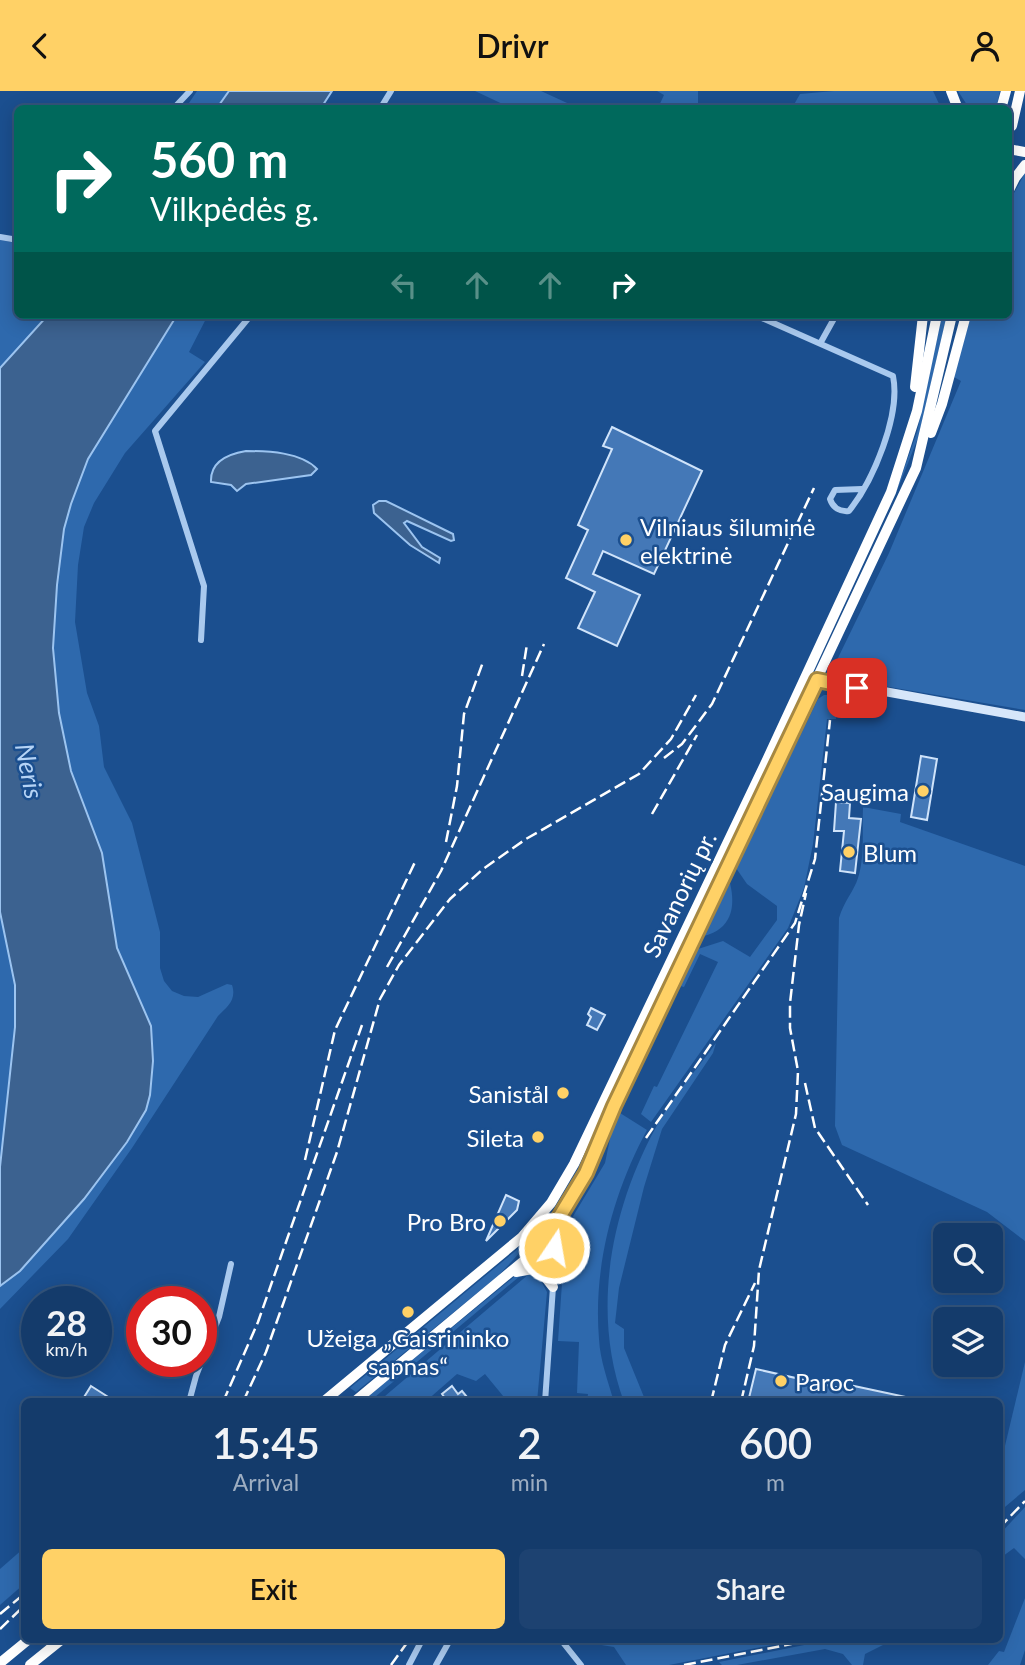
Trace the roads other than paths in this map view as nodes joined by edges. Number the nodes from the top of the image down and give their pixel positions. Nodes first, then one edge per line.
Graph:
1 (190, 91) edge
2 (1020, 91) edge
3 (177, 105) edge
4 (1012, 126) dead end
5 (1025, 165) edge
6 (1012, 186) edge
7 (248, 319) edge
8 (765, 319) edge
9 (834, 319) edge
10 (923, 319) edge
11 (936, 319) edge
12 (951, 319) edge
13 (964, 319) edge
14 (821, 342) junction
15 (912, 429) junction
16 (916, 468) junction
17 (862, 489) junction
18 (201, 640) dead end
19 (805, 677) junction
20 (817, 680) junction
21 (1025, 717) edge
22 (542, 1215) junction
23 (551, 1231) junction
24 (231, 1264) dead end
25 (510, 1273) junction
26 (553, 1287) junction
27 (344, 1385) junction
28 (190, 1398) edge
29 (328, 1398) edge
30 (351, 1398) edge
31 (358, 1398) edge
32 (545, 1398) edge
33 (24, 1643) edge
34 (57, 1643) edge
35 (420, 1643) edge
36 (448, 1643) edge
37 (563, 1643) edge
38 (0, 1663) edge
39 (30, 1665) edge
40 (409, 1665) edge
41 (436, 1665) edge
42 (581, 1665) edge

1 - 3 street
2 - 4 highway
5 - 6 highway
7 - 18 street
8 - 14 street
9 - 14 street
10 - 15 highway
11 - 15 highway, Savanorių pr.
12 - 16 highway, Savanorių pr.
13 - 16 highway
14 - 17 street
15 - 19 highway, Savanorių pr.
16 - 20 highway, Savanorių pr.
17 - 17 street
19 - 20 main road
19 - 22 highway, Savanorių pr.
20 - 21 main road
20 - 23 highway, Savanorių pr.
22 - 23 highway
22 - 27 highway, Savanorių pr.
23 - 25 highway, Savanorių pr.
23 - 26 street
24 - 28 street
25 - 26 highway
25 - 31 highway, Savanorių pr.
26 - 32 street
27 - 29 highway, Savanorių pr.
27 - 30 highway
33 - 38 highway
34 - 39 highway
35 - 40 street
36 - 41 street
37 - 42 street

